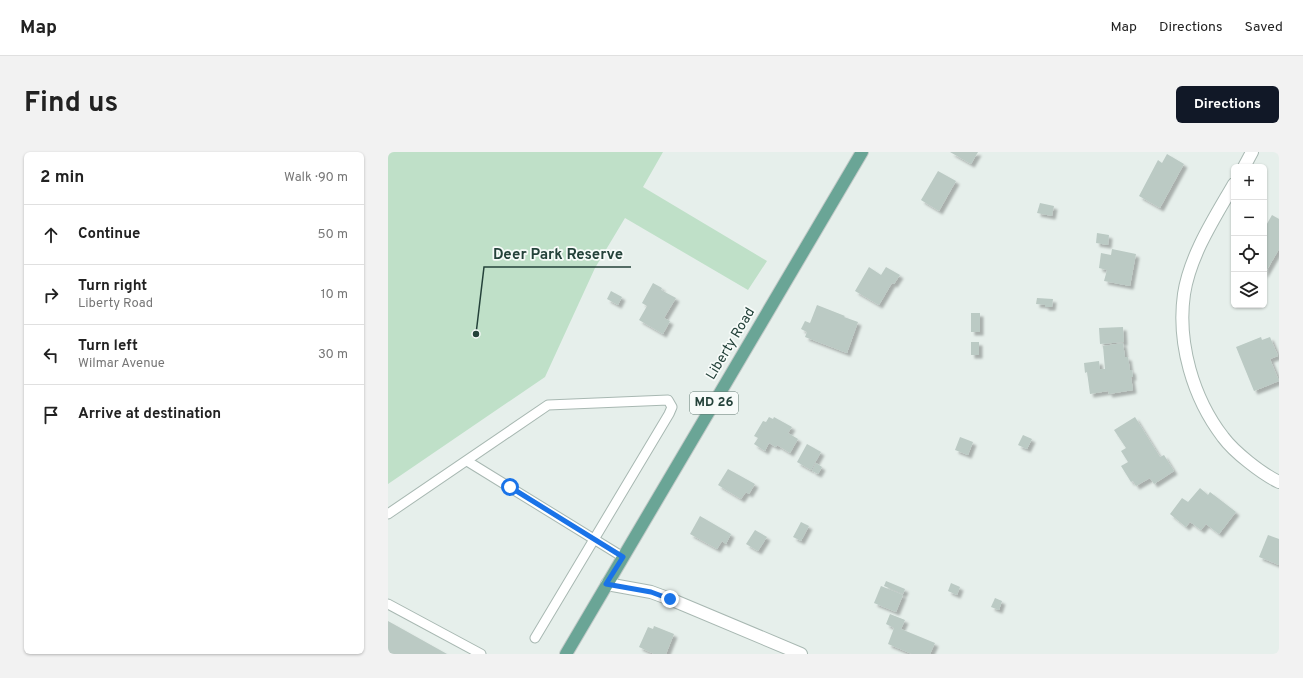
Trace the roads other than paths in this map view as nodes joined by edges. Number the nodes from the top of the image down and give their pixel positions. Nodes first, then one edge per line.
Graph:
1 (862, 152) edge
2 (1252, 152) edge
3 (1246, 164) edge
4 (1231, 189) edge
5 (467, 460) junction
6 (1279, 482) edge
7 (388, 514) edge
8 (594, 539) junction
9 (623, 557) junction
10 (606, 584) junction
11 (388, 604) edge
12 (535, 638) dead end
13 (481, 654) edge
14 (566, 654) edge
15 (801, 654) edge

1 - 9 main road, Liberty Road / MD 26
2 - 3 street
4 - 6 street
5 - 7 lane
5 - 8 lane
5 - 8 lane
8 - 9 lane
8 - 12 lane
9 - 10 main road, Liberty Road / MD 26
10 - 14 main road, Liberty Road / MD 26
10 - 15 street
11 - 13 lane

